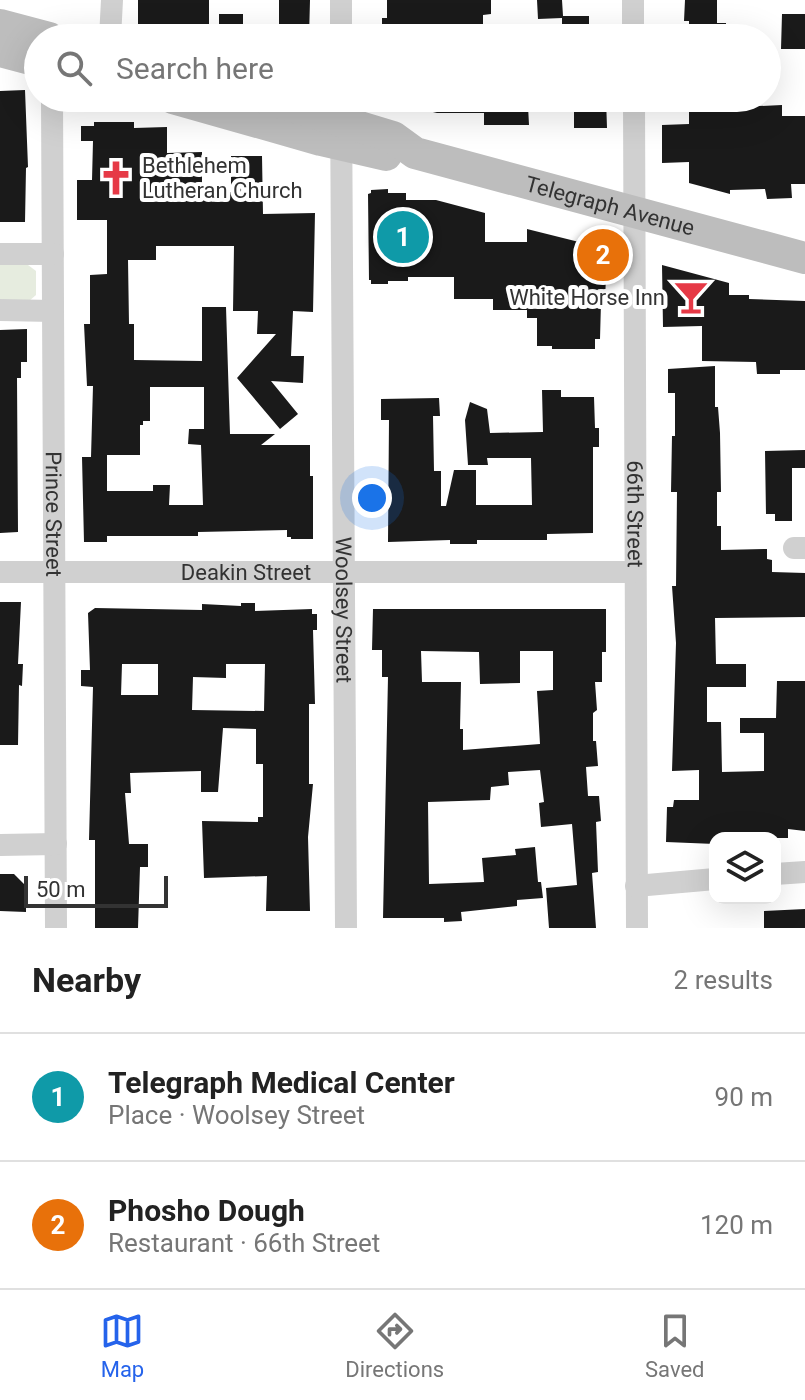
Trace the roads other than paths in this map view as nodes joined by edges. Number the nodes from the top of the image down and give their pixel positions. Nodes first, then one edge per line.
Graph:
1 (112, 0) edge
2 (341, 0) edge
3 (633, 0) edge
4 (111, 24) edge
5 (341, 24) edge
6 (633, 24) edge
7 (0, 25) edge
8 (24, 31) edge
9 (0, 51) edge
10 (24, 57) edge
11 (52, 112) edge
12 (276, 112) edge
13 (311, 112) edge
14 (634, 112) edge
15 (342, 121) edge
16 (634, 212) junction
17 (0, 254) edge
18 (53, 254) junction
19 (805, 258) edge
20 (0, 310) edge
21 (53, 311) junction
22 (0, 572) edge
23 (54, 572) junction
24 (344, 572) junction
25 (634, 572) junction
26 (56, 844) junction
27 (0, 845) edge
28 (805, 872) edge
29 (781, 874) edge
30 (709, 880) edge
31 (636, 886) junction
32 (56, 928) edge
33 (346, 928) edge
34 (637, 928) edge

1 - 4 street
2 - 5 street
3 - 6 street
7 - 8 main road
9 - 10 main road
11 - 18 street, Prince Street
12 - 15 main road, Telegraph Avenue
13 - 15 main road, Telegraph Avenue
14 - 16 street, 66th Street
15 - 16 main road, Telegraph Avenue
15 - 24 street, Woolsey Street
16 - 19 main road, Telegraph Avenue
16 - 25 street, 66th Street
17 - 18 street
18 - 21 street, Prince Street
20 - 21 street
21 - 23 street, Prince Street
22 - 23 street, Deakin Street
23 - 24 street, Deakin Street
23 - 26 street, Prince Street
24 - 25 street, Deakin Street
24 - 33 street, Woolsey Street
25 - 31 street, 66th Street
26 - 27 street
26 - 32 street, Prince Street
28 - 29 street
30 - 31 street
31 - 34 street, 66th Street

